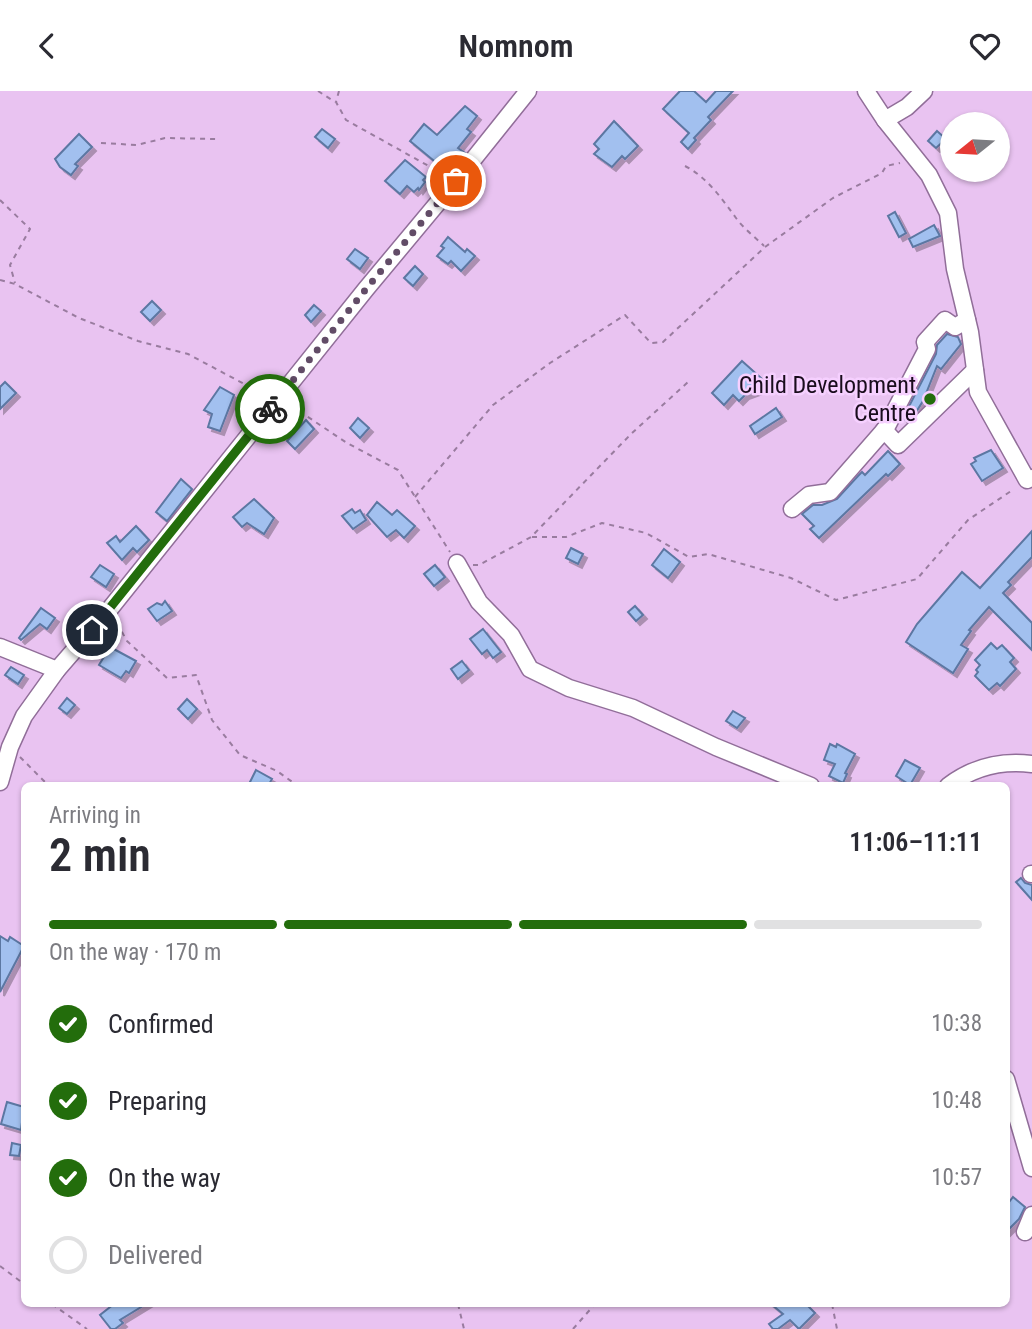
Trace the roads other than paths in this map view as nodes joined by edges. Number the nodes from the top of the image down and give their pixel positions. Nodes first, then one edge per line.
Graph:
1 (528, 91) edge
2 (866, 91) edge
3 (924, 91) edge
4 (885, 120) junction
5 (967, 320) junction
6 (975, 370) junction
7 (884, 430) junction
8 (1030, 479) edge
9 (792, 509) dead end
10 (457, 563) road end
11 (0, 647) edge
12 (57, 670) junction
13 (1032, 764) edge
14 (0, 782) edge
15 (801, 782) edge
16 (954, 782) edge
17 (1010, 1093) edge
18 (1032, 1168) edge
19 (1032, 1215) edge
20 (1025, 1232) dead end

1 - 12 street
2 - 4 street
3 - 4 street
4 - 5 street
5 - 6 street
5 - 7 street
6 - 7 street
6 - 8 street
7 - 9 street
10 - 15 street
11 - 12 street
12 - 14 street
13 - 16 street
17 - 18 street
19 - 20 street

